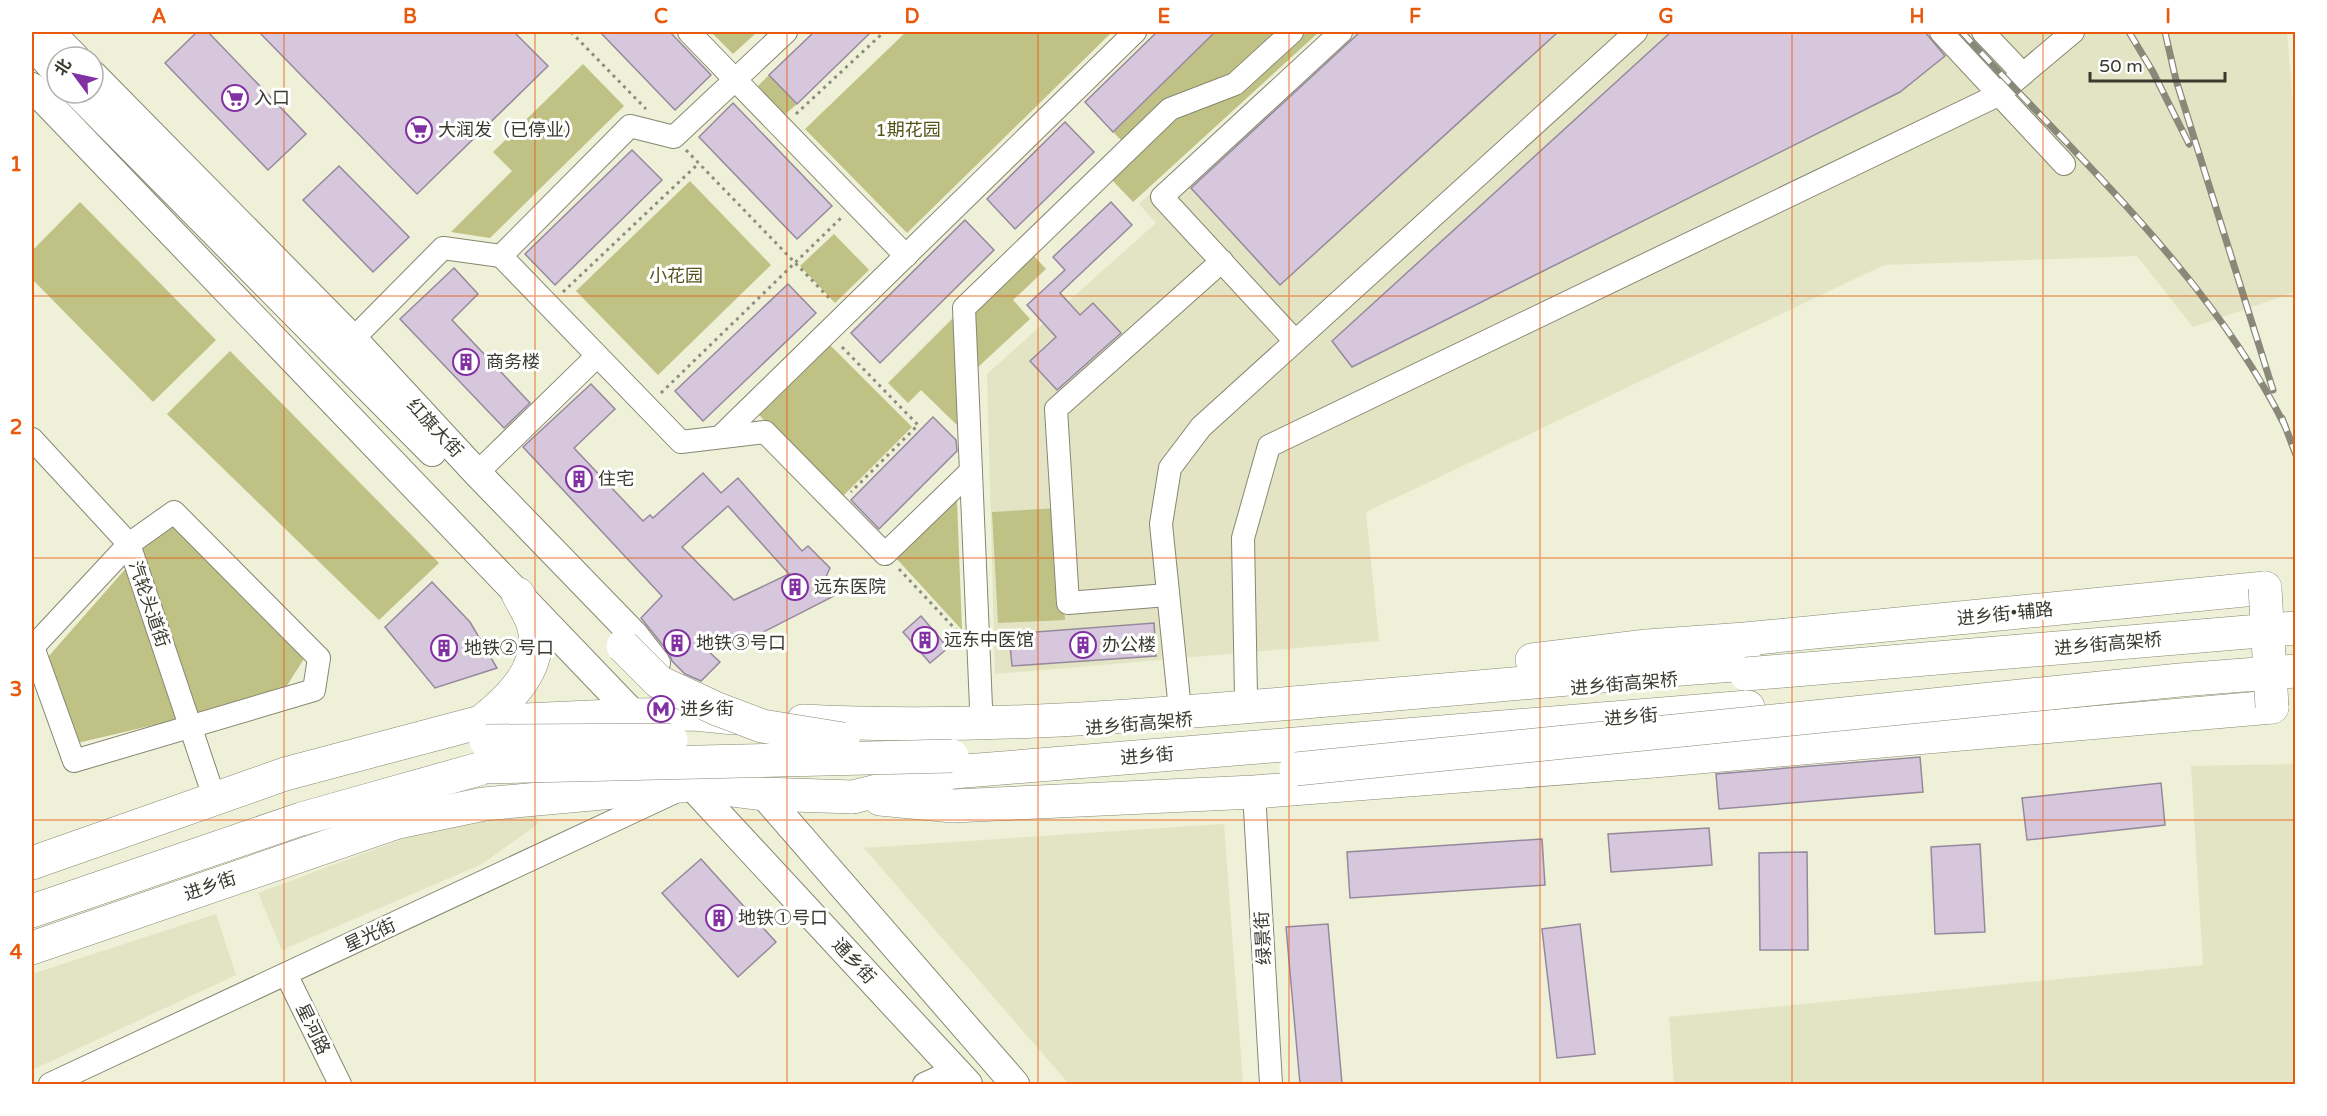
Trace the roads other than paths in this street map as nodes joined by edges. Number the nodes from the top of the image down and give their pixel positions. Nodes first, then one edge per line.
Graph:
1 (50, 32) edge
2 (689, 32) edge
3 (786, 32) edge
4 (1135, 32) edge
5 (1292, 32) edge
6 (1341, 32) edge
7 (1636, 32) edge
8 (1941, 32) edge
9 (1983, 32) edge
10 (2073, 32) edge
11 (32, 44) edge
12 (63, 45) edge
13 (45, 59) edge
14 (2023, 74) junction
15 (736, 80) junction
16 (32, 87) edge
17 (105, 87) edge
18 (1998, 95) junction
19 (89, 105) edge
20 (2064, 164) dead end
21 (501, 256) junction
22 (906, 256) junction
23 (1222, 261) junction
24 (353, 339) junction
25 (1295, 341) junction
26 (597, 356) junction
27 (720, 437) junction
28 (32, 439) edge
29 (971, 471) junction
30 (477, 474) junction
31 (129, 544) junction
32 (518, 594) junction
33 (1167, 595) junction
34 (2295, 628) edge
35 (623, 646) joint
36 (2295, 649) edge
37 (1648, 659) junction
38 (2295, 672) edge
39 (1246, 696) junction
40 (1179, 700) junction
41 (981, 707) junction
42 (1748, 707) dead end
43 (694, 714) junction
44 (634, 715) junction
45 (1652, 715) junction
46 (481, 722) junction
47 (190, 725) junction
48 (855, 732) junction
49 (952, 748) junction
50 (1654, 761) junction
51 (691, 785) junction
52 (1254, 792) junction
53 (763, 794) junction
54 (854, 797) junction
55 (215, 800) junction
56 (986, 803) junction
57 (32, 863) edge
58 (32, 884) edge
59 (32, 911) edge
60 (32, 948) edge
61 (286, 974) junction
62 (962, 1077) edge
63 (50, 1084) edge
64 (340, 1084) edge
65 (924, 1084) edge
66 (1015, 1084) edge
67 (1271, 1084) edge

1 - 12 main road
2 - 15 street
3 - 15 street
4 - 22 street
5 - 29 street
6 - 23 street
7 - 25 street
8 - 18 street
9 - 14 street
10 - 14 street
11 - 13 main road
14 - 18 street
15 - 21 street
15 - 22 street
16 - 32 main road
17 - 24 main road, 红旗大街
18 - 20 street
18 - 39 street
19 - 35 main road
21 - 24 street
21 - 26 street
22 - 27 street
23 - 25 street
23 - 33 street
24 - 30 main road, 红旗大街
25 - 33 street
26 - 27 street
26 - 30 street
27 - 29 street
28 - 31 street, 汽轮头道街
29 - 41 street
30 - 43 main road, 红旗大街
31 - 47 street, 汽轮头道街
31 - 47 street
31 - 47 street
32 - 44 main road
32 - 46 highway
33 - 40 street
34 - 49 highway, 进乡街高架桥, bridge
35 - 48 highway, bridge
36 - 49 highway, 进乡街高架桥
37 - 39 highway
37 - 48 highway
37 - 50 highway, 进乡街•辅路, bridge
38 - 56 highway, bridge
39 - 40 highway
40 - 41 highway
41 - 48 highway
42 - 45 highway, 进乡街
43 - 44 highway
43 - 48 highway
43 - 53 highway, 红旗大街
44 - 46 highway
44 - 51 highway
45 - 50 highway
45 - 54 highway, 进乡街
46 - 55 highway
47 - 55 street, 汽轮头道街
48 - 49 highway
48 - 58 highway, bridge
49 - 59 highway, 进乡街, bridge
50 - 52 highway
51 - 53 highway, 进乡街
51 - 60 highway, 进乡街
51 - 61 street, 星光街
51 - 62 main road, 通乡街
52 - 56 highway
52 - 67 street, 绿景街
53 - 54 highway, 进乡街
53 - 66 main road
54 - 56 highway
55 - 57 highway
61 - 63 street, 星光街
61 - 64 street, 星河路
62 - 65 street

